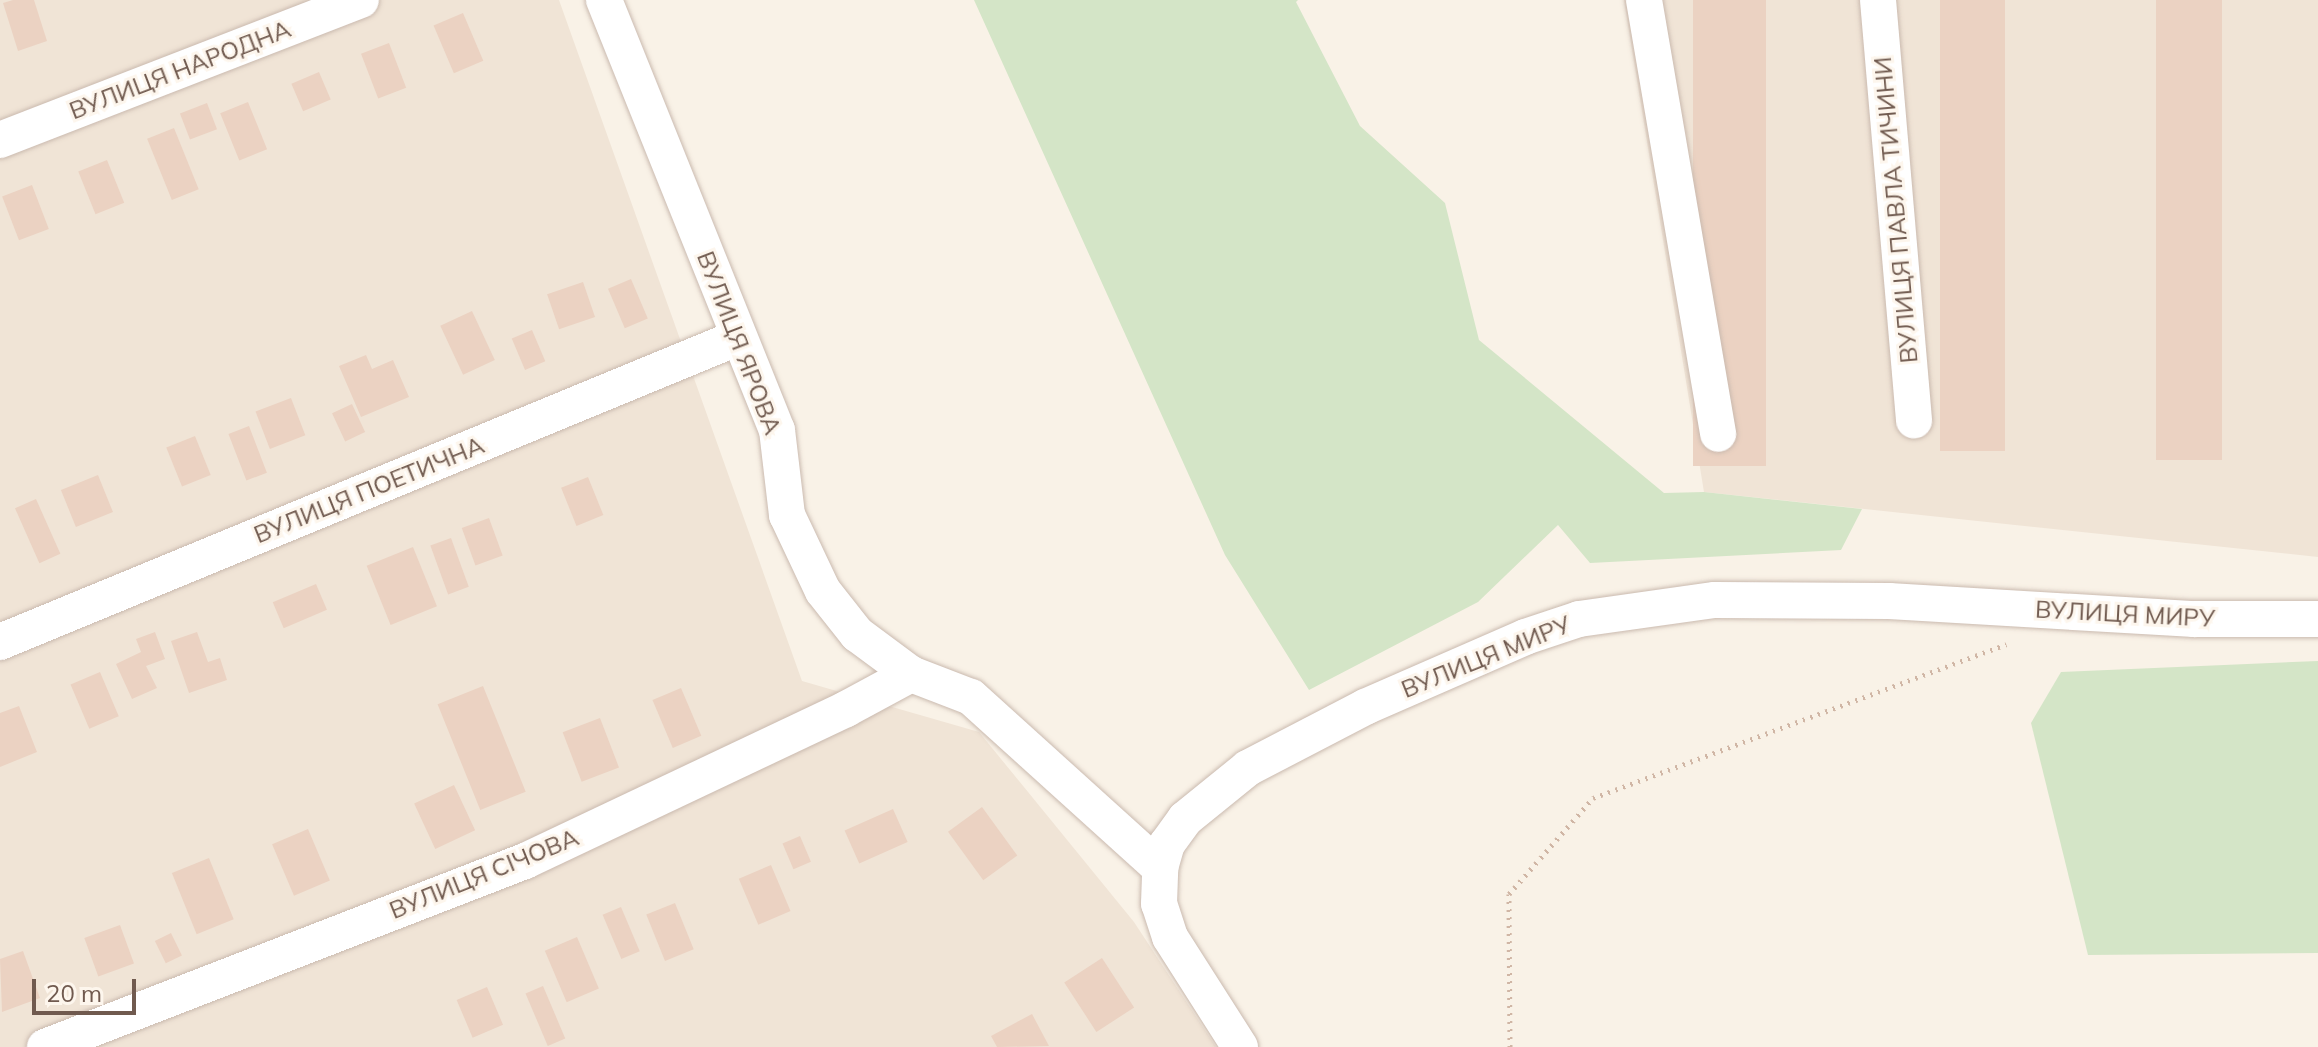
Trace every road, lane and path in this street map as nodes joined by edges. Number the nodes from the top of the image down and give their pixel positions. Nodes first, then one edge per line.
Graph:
1 (361, 0) edge
2 (604, 0) edge
3 (1644, 0) edge
4 (1878, 0) edge
5 (0, 140) edge
6 (737, 338) junction
7 (1914, 420) dead end
8 (1718, 434) dead end
9 (2318, 619) edge
10 (2015, 641) dead end
11 (0, 642) edge
12 (911, 674) junction
13 (1160, 868) junction
14 (45, 1047) edge
15 (1240, 1047) edge
16 (1510, 1047) edge

1 - 5 street, ВУЛИЦЯ НАРОДНА
2 - 6 street, ВУЛИЦЯ ЯРОВА
3 - 8 street
4 - 7 street, ВУЛИЦЯ ПАВЛА ТИЧИНИ
6 - 11 street, ВУЛИЦЯ ПОЕТИЧНА
6 - 12 street, ВУЛИЦЯ ЯРОВА
9 - 13 street, ВУЛИЦЯ МИРУ
10 - 16 path
12 - 13 street, ВУЛИЦЯ ЯРОВА
12 - 14 street, ВУЛИЦЯ СІЧОВА
13 - 15 street, ВУЛИЦЯ МИРУ

